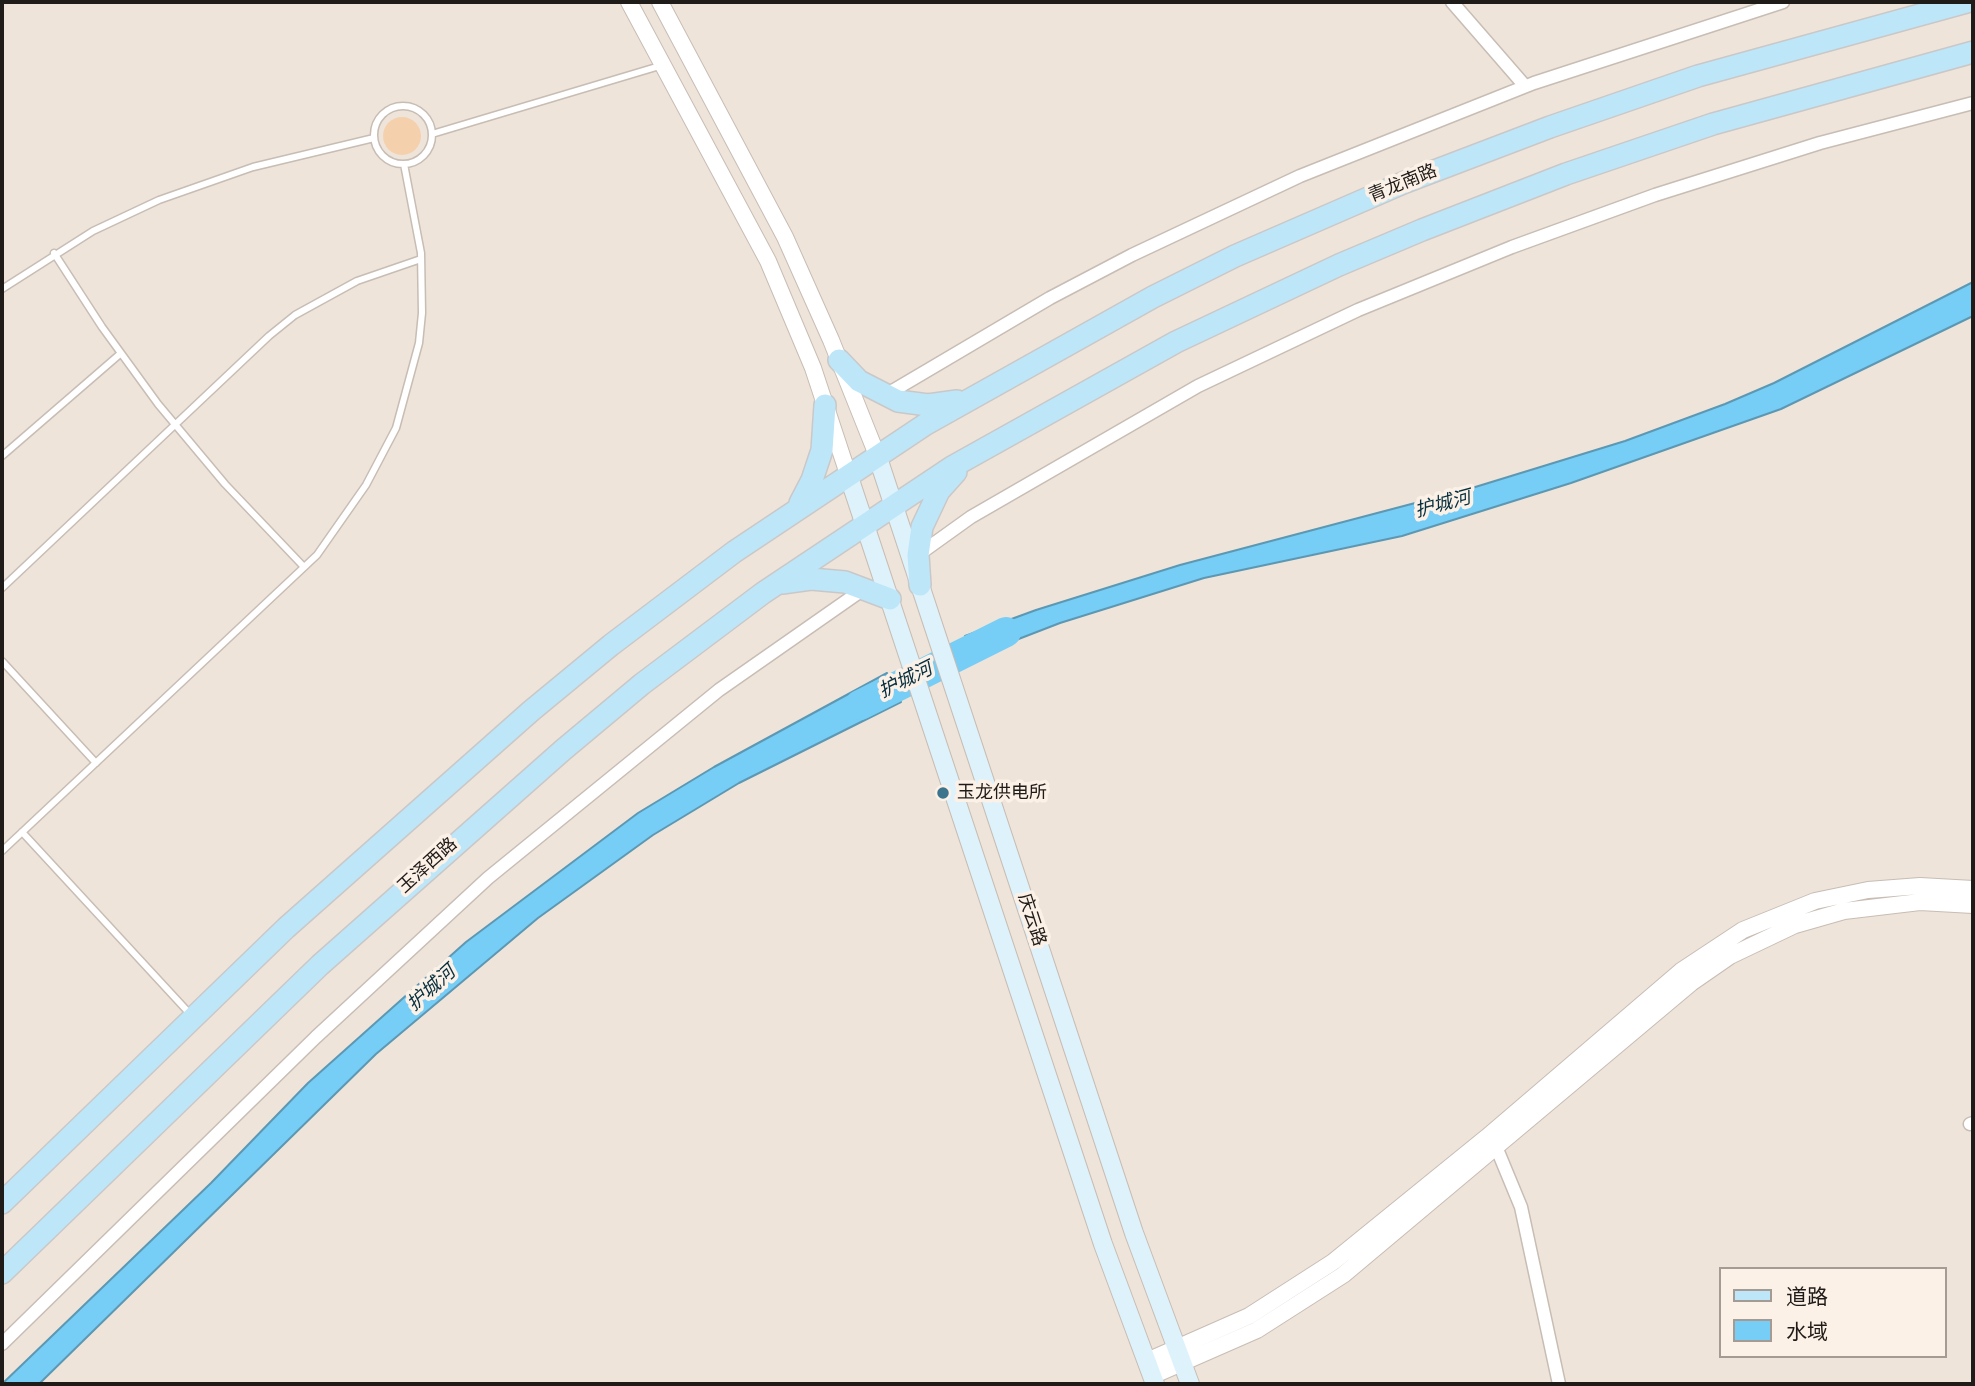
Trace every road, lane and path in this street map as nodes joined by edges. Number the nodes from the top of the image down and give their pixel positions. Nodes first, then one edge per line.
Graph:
1 (629, 2) edge
2 (660, 2) edge
3 (1452, 2) edge
4 (1783, 2) edge
5 (1967, 2) edge
6 (1939, 5) edge
7 (1973, 52) edge
8 (665, 65) junction
9 (1525, 86) junction
10 (1973, 103) edge
11 (432, 134) junction
12 (374, 138) junction
13 (404, 164) junction
14 (54, 253) junction
15 (421, 258) junction
16 (2, 289) edge
17 (120, 354) junction
18 (839, 360) junction
19 (988, 387) junction
20 (884, 396) junction
21 (825, 405) junction
22 (174, 425) junction
23 (975, 454) junction
24 (877, 455) junction
25 (2, 456) edge
26 (848, 474) junction
27 (893, 504) junction
28 (797, 508) junction
29 (864, 523) junction
30 (918, 555) junction
31 (304, 567) junction
32 (776, 584) junction
33 (920, 585) junction
34 (2, 588) edge
35 (865, 588) junction
36 (890, 599) junction
37 (2, 661) edge
38 (96, 763) junction
39 (22, 832) junction
40 (2, 851) edge
41 (1973, 889) edge
42 (1973, 905) edge
43 (193, 1016) junction
44 (1497, 1149) junction
45 (2, 1203) edge
46 (2, 1273) edge
47 (2, 1344) edge
48 (1180, 1357) junction
49 (1151, 1374) edge
50 (1191, 1384) edge
51 (1559, 1384) edge

1 - 8 street
2 - 18 street
3 - 9 street
4 - 9 street
5 - 6 main road, 青龙南路
6 - 19 main road, 青龙南路
7 - 23 main road
8 - 11 lane
8 - 21 street
9 - 20 street
10 - 30 street
11 - 12 lane
11 - 13 lane
12 - 13 lane
12 - 14 lane
13 - 15 lane
14 - 16 lane
14 - 17 lane
15 - 22 lane
15 - 31 lane
17 - 22 lane
17 - 25 lane
18 - 20 main road
18 - 24 street
19 - 20 main road
19 - 24 main road, 青龙南路
21 - 26 street
21 - 28 main road
22 - 31 lane
22 - 34 lane
23 - 27 main road
23 - 30 main road
24 - 26 main road
24 - 27 main road, 庆云路
26 - 28 main road
26 - 29 main road, 庆云路
27 - 29 main road, 玉泽西路
27 - 33 main road, 庆云路
28 - 43 main road
29 - 32 main road, 玉泽西路
29 - 36 main road, 庆云路
30 - 33 main road
31 - 38 lane
32 - 35 main road
32 - 46 main road, 玉泽西路
33 - 48 main road, 庆云路
35 - 36 main road
35 - 47 street
36 - 49 main road, 庆云路
37 - 38 lane
38 - 39 lane
39 - 40 lane
39 - 43 lane
41 - 48 street
42 - 44 street
43 - 45 main road
44 - 48 street
44 - 51 street
48 - 49 street
48 - 50 main road, 庆云路

